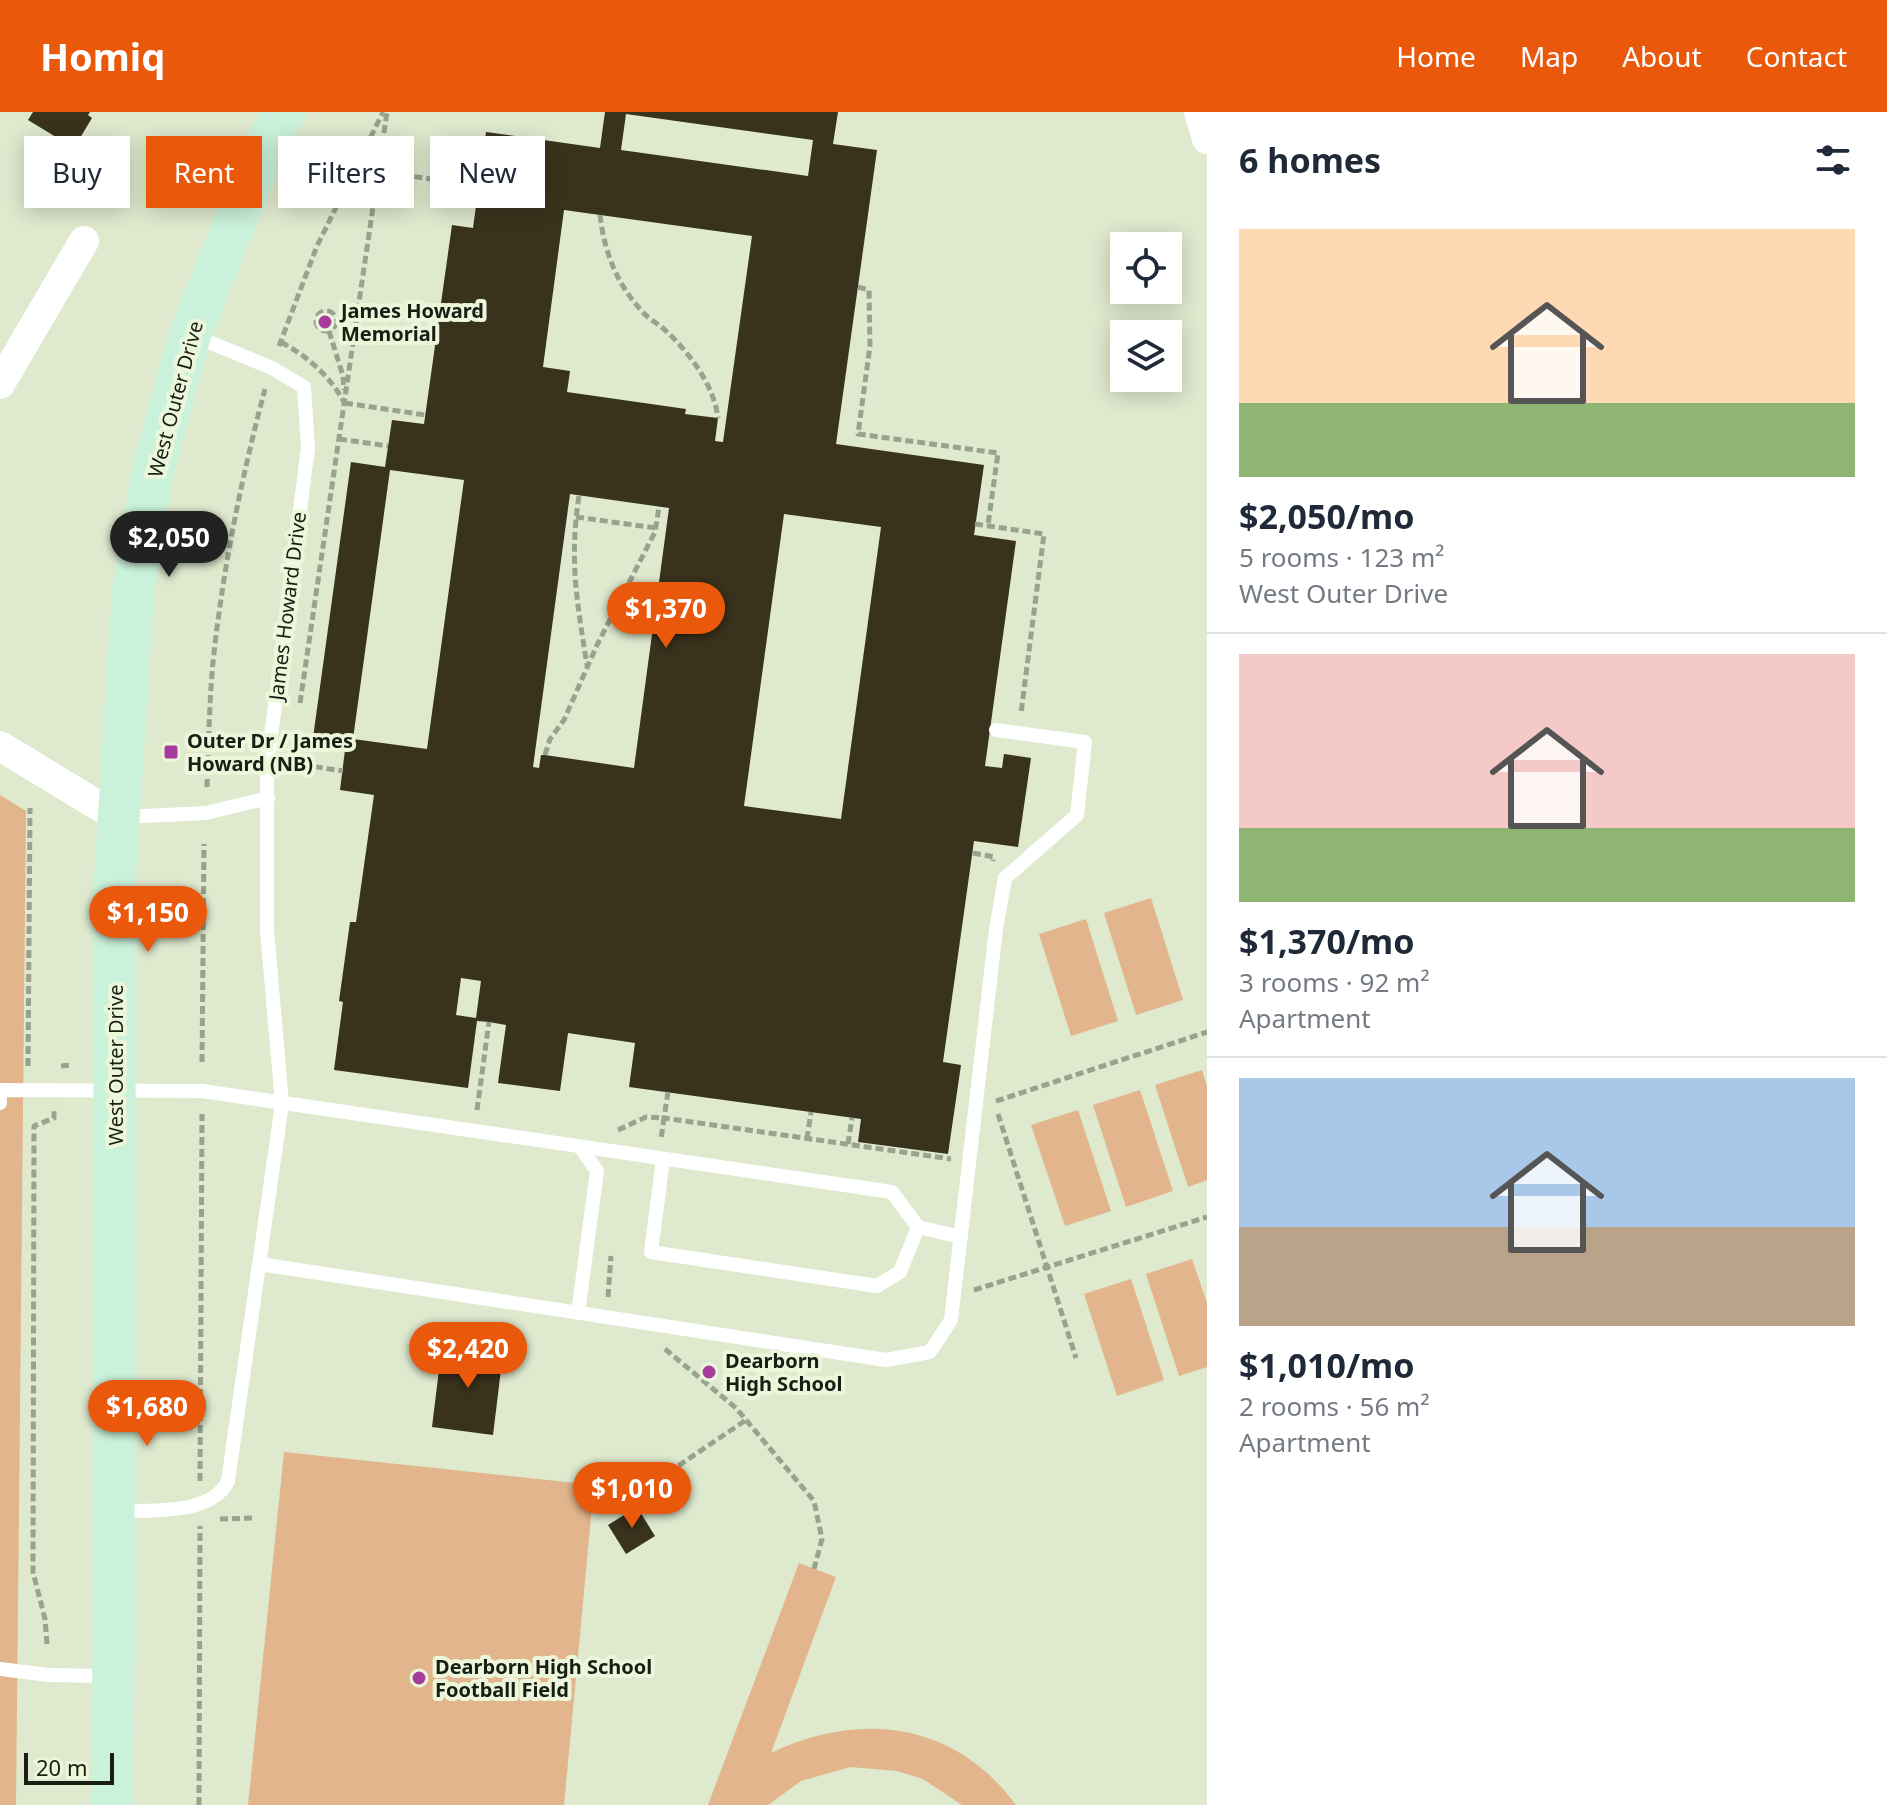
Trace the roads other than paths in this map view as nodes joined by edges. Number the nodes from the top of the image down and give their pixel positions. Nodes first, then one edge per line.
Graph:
1 (285, 112) edge
2 (1199, 112) edge
3 (1207, 139) edge
4 (84, 241) dead end
5 (190, 335) junction
6 (0, 384) edge
7 (996, 730) dead end
8 (0, 746) edge
9 (268, 798) junction
10 (117, 817) junction
11 (115, 1090) junction
12 (0, 1103) edge
13 (282, 1104) junction
14 (581, 1148) junction
15 (663, 1160) junction
16 (918, 1227) junction
17 (961, 1237) junction
18 (260, 1264) junction
19 (578, 1313) junction
20 (114, 1513) junction
21 (0, 1669) edge
22 (114, 1676) junction
23 (113, 1805) edge

1 - 5 main road, West Outer Drive
2 - 3 street
4 - 6 street
5 - 9 lane, James Howard Drive
5 - 10 main road, West Outer Drive
7 - 17 lane
8 - 10 street
9 - 10 lane
9 - 13 lane
10 - 11 main road, West Outer Drive
11 - 12 lane
11 - 13 lane
11 - 20 main road, West Outer Drive
13 - 14 lane
13 - 18 lane
14 - 15 lane
14 - 19 lane
15 - 16 lane
15 - 16 lane
16 - 17 lane
17 - 19 lane
18 - 19 lane
18 - 20 lane
20 - 22 main road, West Outer Drive
21 - 22 lane
22 - 23 main road, West Outer Drive

